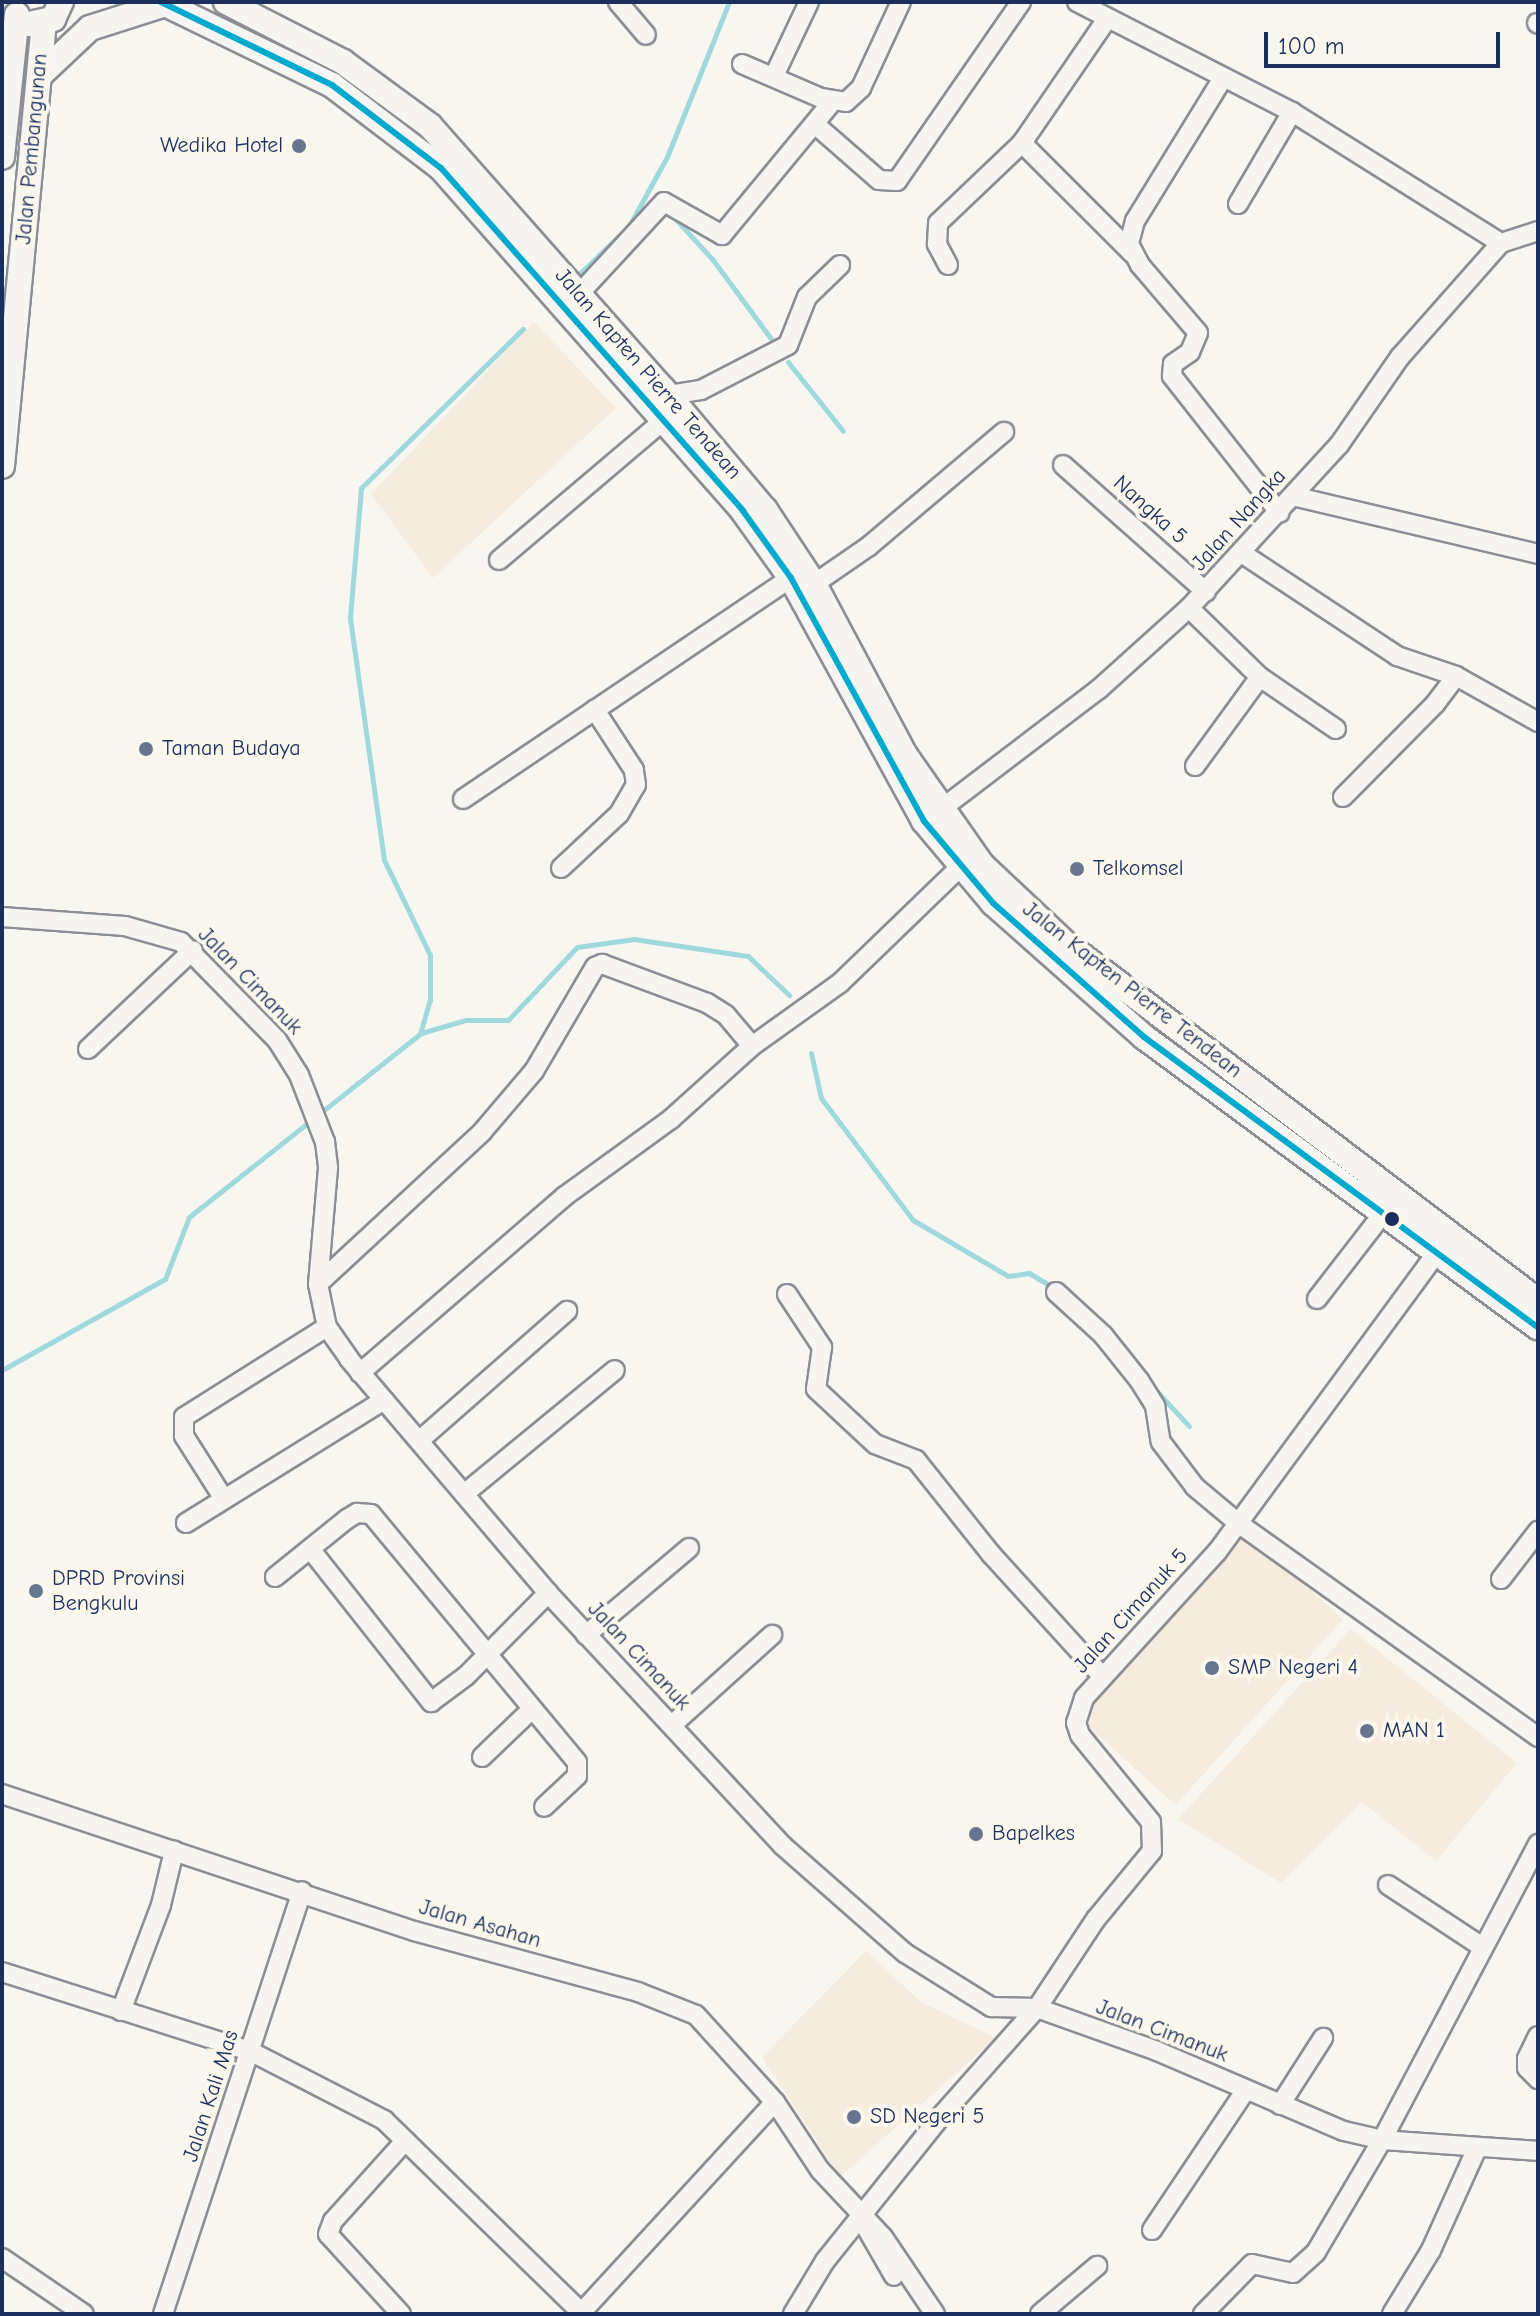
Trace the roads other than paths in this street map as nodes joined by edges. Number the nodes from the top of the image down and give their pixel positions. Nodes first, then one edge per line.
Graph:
1 (61, 2) edge
2 (226, 2) edge
3 (618, 2) edge
4 (809, 2) edge
5 (901, 2) edge
6 (1021, 2) edge
7 (1077, 2) edge
8 (163, 3) edge
9 (12, 6) edge
10 (1107, 19) junction
11 (44, 24) junction
12 (646, 35) dead end
13 (742, 64) dead end
14 (39, 76) junction
15 (774, 76) junction
16 (1223, 78) junction
17 (832, 102) junction
18 (1292, 112) junction
19 (817, 126) junction
20 (1022, 143) junction
21 (2, 157) edge
22 (1238, 204) dead end
23 (1538, 231) edge
24 (1501, 243) junction
25 (1132, 253) junction
26 (840, 265) dead end
27 (948, 265) dead end
28 (579, 294) junction
29 (671, 407) junction
30 (1004, 432) dead end
31 (1063, 465) dead end
32 (2, 466) edge
33 (1293, 496) junction
34 (1280, 513) junction
35 (1243, 554) junction
36 (1538, 554) edge
37 (499, 560) dead end
38 (802, 581) junction
39 (1206, 592) junction
40 (1189, 608) junction
41 (1456, 676) junction
42 (1260, 677) junction
43 (595, 710) junction
44 (1538, 722) edge
45 (1336, 729) dead end
46 (1195, 766) dead end
47 (1343, 797) dead end
48 (463, 799) dead end
49 (940, 810) junction
50 (960, 867) junction
51 (561, 868) dead end
52 (2, 917) edge
53 (193, 950) junction
54 (752, 1046) junction
55 (88, 1049) dead end
56 (1268, 1096) junction
57 (1253, 1117) junction
58 (1382, 1215) junction
59 (1442, 1246) junction
60 (318, 1284) junction
61 (1056, 1292) dead end
62 (787, 1294) dead end
63 (1317, 1299) dead end
64 (1538, 1301) edge
65 (567, 1311) dead end
66 (327, 1327) junction
67 (1538, 1327) edge
68 (615, 1370) dead end
69 (360, 1373) junction
70 (384, 1400) junction
71 (420, 1440) junction
72 (464, 1494) junction
73 (224, 1499) junction
74 (186, 1523) dead end
75 (1238, 1523) junction
76 (1538, 1531) edge
77 (689, 1548) dead end
78 (311, 1550) junction
79 (275, 1577) dead end
80 (1501, 1579) dead end
81 (548, 1593) junction
82 (586, 1635) junction
83 (772, 1635) dead end
84 (487, 1656) junction
85 (1103, 1677) junction
86 (532, 1709) junction
87 (672, 1725) junction
88 (1538, 1737) edge
89 (482, 1757) dead end
90 (2, 1794) edge
91 (544, 1807) dead end
92 (1538, 1844) edge
93 (174, 1851) junction
94 (1388, 1885) dead end
95 (302, 1891) junction
96 (1481, 1946) junction
97 (2, 1972) edge
98 (1037, 2008) junction
99 (121, 2011) junction
100 (1538, 2036) edge
101 (1323, 2038) dead end
102 (250, 2051) junction
103 (1538, 2079) edge
104 (1245, 2091) junction
105 (775, 2102) junction
106 (1280, 2105) junction
107 (1382, 2140) junction
108 (405, 2141) junction
109 (1477, 2148) junction
110 (1538, 2151) edge
111 (862, 2217) junction
112 (1152, 2230) dead end
113 (2, 2258) edge
114 (1097, 2266) dead end
115 (581, 2313) edge
116 (84, 2314) edge
117 (163, 2314) edge
118 (401, 2314) edge
119 (793, 2314) edge
120 (921, 2314) edge
121 (935, 2314) edge
122 (1040, 2314) edge
123 (1203, 2314) edge
124 (1392, 2314) edge

1 - 11 main road
2 - 28 main road, Jalan Kapten Pierre Tendean
3 - 12 street
4 - 15 street
5 - 17 street
6 - 19 street
7 - 10 street
8 - 14 main road
8 - 29 main road, Jalan Kapten Pierre Tendean
9 - 11 main road
9 - 21 main road, Jalan Pembangunan
10 - 16 street
10 - 20 street
11 - 14 main road, Jalan Pembangunan
13 - 15 street
14 - 32 main road, Jalan Pembangunan
15 - 17 street
16 - 18 street
16 - 25 street
17 - 19 street
18 - 22 street
18 - 24 street
19 - 28 street
20 - 25 street
20 - 27 street
23 - 24 street
24 - 33 street, Jalan Nangka
25 - 34 street
26 - 29 street
28 - 29 main road, Jalan Kapten Pierre Tendean
29 - 37 street
29 - 38 main road, Jalan Kapten Pierre Tendean
30 - 38 street
31 - 39 street, Nangka 5
33 - 34 street, Jalan Nangka
33 - 36 street
34 - 35 street, Jalan Nangka
35 - 39 street, Jalan Nangka
35 - 41 street
38 - 43 street
38 - 49 main road, Jalan Kapten Pierre Tendean
38 - 50 main road, Jalan Kapten Pierre Tendean
39 - 40 street, Jalan Nangka
40 - 42 street
40 - 49 street, Jalan Nangka
41 - 44 street
41 - 47 street
42 - 45 street
42 - 46 street
43 - 48 street
43 - 51 street
49 - 56 main road, Jalan Kapten Pierre Tendean
50 - 54 street
50 - 57 main road, Jalan Kapten Pierre Tendean
52 - 53 street, Jalan Cimanuk
53 - 55 street
53 - 60 street, Jalan Cimanuk
54 - 60 street
54 - 69 street
56 - 57 main road
56 - 59 main road, Jalan Kapten Pierre Tendean
57 - 58 main road, Jalan Kapten Pierre Tendean
58 - 59 main road, Jalan Kapten Pierre Tendean
58 - 63 street
59 - 64 main road
59 - 67 main road
59 - 75 street, Jalan Cimanuk 5
60 - 66 street, Jalan Cimanuk
61 - 75 street
62 - 85 street
65 - 71 street
66 - 69 street, Jalan Cimanuk
66 - 73 street
68 - 72 street
69 - 70 street, Jalan Cimanuk
70 - 71 street, Jalan Cimanuk
70 - 73 street
71 - 72 street, Jalan Cimanuk
72 - 81 street, Jalan Cimanuk
73 - 74 street
75 - 85 street, Jalan Cimanuk 5
75 - 88 street
76 - 80 street
77 - 82 street
78 - 79 street
78 - 84 street
78 - 84 street
81 - 82 street, Jalan Cimanuk
81 - 84 street
82 - 87 street, Jalan Cimanuk
83 - 87 street
84 - 86 street
85 - 98 street, Jalan Cimanuk 5
86 - 89 street
86 - 91 street
87 - 98 street, Jalan Cimanuk
90 - 93 street, Jalan Asahan
92 - 96 street
93 - 95 street, Jalan Asahan
93 - 99 street
94 - 96 street
95 - 102 street, Jalan Kali Mas
95 - 105 street, Jalan Asahan
96 - 107 street
97 - 99 street
98 - 104 street, Jalan Cimanuk
98 - 111 street
99 - 102 street
100 - 103 street
101 - 106 street
102 - 108 street
102 - 117 street, Jalan Kali Mas
104 - 106 street, Jalan Cimanuk
104 - 112 street
105 - 111 street, Jalan Asahan
105 - 115 street
106 - 107 street, Jalan Cimanuk
107 - 109 street, Jalan Cimanuk
107 - 123 street
108 - 115 street
108 - 118 street
109 - 110 street, Jalan Cimanuk
109 - 124 street
111 - 119 street
111 - 120 street
111 - 121 street, Jalan Asahan
113 - 116 street
114 - 122 street

